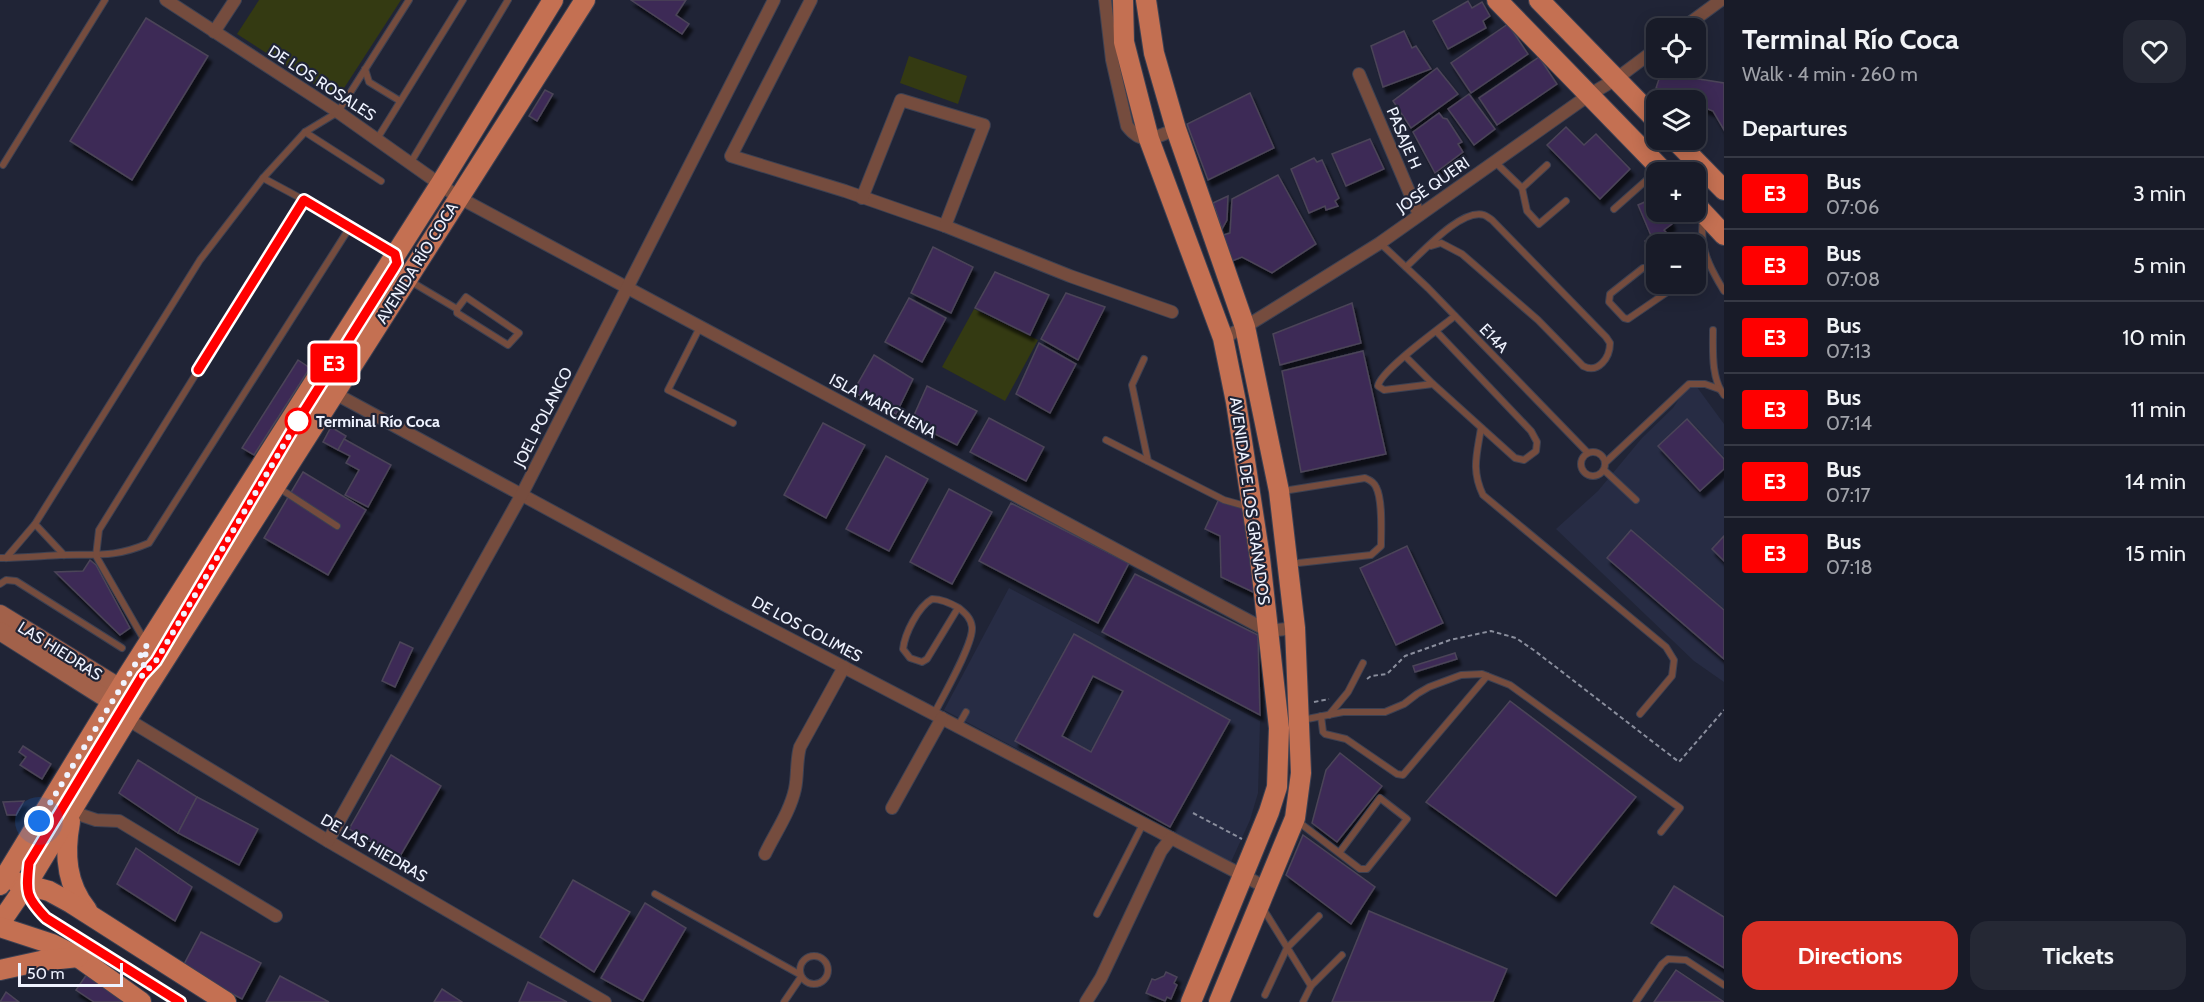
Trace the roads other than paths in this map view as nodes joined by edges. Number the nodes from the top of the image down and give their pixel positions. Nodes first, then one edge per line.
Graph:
1 (105, 0) edge
2 (166, 0) edge
3 (235, 0) edge
4 (409, 0) edge
5 (463, 0) edge
6 (508, 0) edge
7 (554, 0) edge
8 (585, 0) edge
9 (774, 0) edge
10 (811, 0) edge
11 (1105, 0) edge
12 (1122, 0) edge
13 (1146, 0) edge
14 (1497, 0) edge
15 (1539, 0) edge
16 (1721, 0) edge
17 (1697, 18) edge
18 (214, 32) junction
19 (1646, 56) edge
20 (365, 69) junction
21 (1359, 74) dead end
22 (1616, 79) junction
23 (1590, 95) junction
24 (400, 100) junction
25 (1646, 110) edge
26 (338, 112) junction
27 (1176, 129) junction
28 (305, 132) junction
29 (377, 139) junction
30 (1149, 139) junction
31 (1685, 150) edge
32 (411, 162) junction
33 (1495, 162) junction
34 (1654, 162) edge
35 (3, 165) dead end
36 (1547, 165) dead end
37 (263, 178) junction
38 (381, 181) dead end
39 (441, 183) junction
40 (1646, 183) edge
41 (1522, 188) junction
42 (1724, 190) edge
43 (458, 196) junction
44 (862, 198) junction
45 (304, 200) junction
46 (1566, 201) dead end
47 (1614, 209) dead end
48 (1419, 215) junction
49 (1706, 216) edge
50 (1700, 222) edge
51 (945, 226) junction
52 (350, 227) junction
53 (1724, 235) edge
54 (1380, 243) junction
55 (1431, 246) junction
56 (395, 254) junction
57 (1707, 263) joint
58 (1406, 267) junction
59 (1646, 268) edge
60 (407, 279) junction
61 (628, 288) junction
62 (1724, 291) edge
63 (1663, 294) edge
64 (457, 309) junction
65 (1172, 312) dead end
66 (1455, 316) junction
67 (700, 326) junction
68 (1245, 327) junction
69 (1713, 330) dead end
70 (1436, 331) junction
71 (1223, 338) junction
72 (1405, 356) junction
73 (1144, 359) dead end
74 (1433, 384) junction
75 (1719, 389) junction
76 (334, 393) junction
77 (1724, 395) edge
78 (733, 423) dead end
79 (1481, 428) junction
80 (1106, 440) dead end
81 (283, 445) dead end
82 (1588, 453) junction
83 (1148, 461) junction
84 (1606, 462) junction
85 (1605, 470) junction
86 (267, 486) junction
87 (1279, 491) junction
88 (522, 494) junction
89 (1636, 500) dead end
90 (1252, 508) junction
91 (35, 524) junction
92 (337, 526) dead end
93 (64, 555) junction
94 (96, 556) junction
95 (3, 558) edge
96 (1287, 564) junction
97 (0, 584) edge
98 (192, 599) dead end
99 (958, 608) junction
100 (0, 614) edge
101 (1295, 628) junction
102 (174, 630) dead end
103 (0, 631) edge
104 (1268, 631) junction
105 (147, 645) junction
106 (122, 648) dead end
107 (1363, 663) dead end
108 (844, 667) junction
109 (142, 676) junction
110 (1487, 676) junction
111 (119, 706) junction
112 (966, 712) dead end
113 (1640, 714) dead end
114 (938, 716) junction
115 (1325, 716) junction
116 (1300, 721) junction
117 (958, 726) junction
118 (892, 808) dead end
119 (72, 813) junction
120 (1294, 818) junction
121 (1143, 823) junction
122 (1661, 832) dead end
123 (1171, 837) junction
124 (328, 841) junction
125 (1339, 853) junction
126 (765, 854) dead end
127 (29, 863) dead end
128 (1243, 875) junction
129 (1, 882) edge
130 (27, 884) junction
131 (654, 894) dead end
132 (1263, 896) junction
133 (1097, 914) dead end
134 (276, 916) dead end
135 (1319, 916) dead end
136 (4, 919) edge
137 (94, 920) junction
138 (1287, 948) junction
139 (1342, 955) dead end
140 (78, 957) junction
141 (0, 970) edge
142 (800, 976) junction
143 (1724, 985) edge
144 (1311, 987) junction
145 (1265, 995) dead end
146 (178, 1001) edge
147 (141, 1002) edge
148 (226, 1002) edge
149 (605, 1002) edge
150 (784, 1002) edge
151 (1086, 1002) edge
152 (1191, 1002) edge
153 (1219, 1002) edge
154 (1303, 1002) edge
155 (1636, 1002) edge

1 - 35 lane
2 - 18 street, DE LOS ROSALES
3 - 18 street
4 - 20 lane
5 - 24 lane
6 - 32 lane
7 - 39 main road, AVENIDA RÍO COCA
8 - 43 main road, AVENIDA RÍO COCA
9 - 61 street, JOEL POLANCO
10 - 44 street
11 - 30 street
12 - 30 main road, AVENIDA DE LOS GRANADOS
13 - 27 main road, AVENIDA DE LOS GRANADOS
14 - 23 main road
15 - 22 main road
16 - 17 street
18 - 26 street, DE LOS ROSALES
19 - 22 street, JOSÉ QUERI
20 - 24 lane
20 - 26 lane
21 - 48 street, PASAJE H
22 - 23 street, JOSÉ QUERI
22 - 25 main road
23 - 33 street, JOSÉ QUERI
23 - 34 main road
24 - 29 lane
26 - 28 lane
26 - 29 street, DE LOS ROSALES
27 - 30 street
27 - 68 main road, AVENIDA DE LOS GRANADOS
28 - 37 lane
28 - 38 lane
29 - 32 street, DE LOS ROSALES
30 - 71 main road, AVENIDA DE LOS GRANADOS
31 - 42 main road
32 - 39 street, DE LOS ROSALES
33 - 41 lane
33 - 48 street, JOSÉ QUERI
36 - 41 lane
37 - 45 lane
37 - 91 lane
39 - 43 street, DE LOS ROSALES
39 - 56 main road, AVENIDA RÍO COCA
40 - 47 lane
41 - 46 lane
43 - 60 main road, AVENIDA RÍO COCA
43 - 61 street, ISLA MARCHENA
44 - 51 street
44 - 51 street
45 - 52 lane
45 - 94 lane
48 - 54 street, JOSÉ QUERI
49 - 53 main road
50 - 57 lane
51 - 65 street
52 - 56 lane
52 - 94 lane
54 - 58 lane, E14A
54 - 68 street, JOSÉ QUERI
55 - 55 lane
55 - 58 lane
56 - 81 lane
56 - 105 main road, AVENIDA RÍO COCA
57 - 62 lane
58 - 66 lane, E14A
59 - 63 lane
60 - 64 lane
60 - 76 main road, AVENIDA RÍO COCA
61 - 67 street, ISLA MARCHENA
61 - 88 street, JOEL POLANCO
64 - 64 lane
66 - 70 lane
66 - 82 lane, E14A
67 - 78 lane
67 - 104 street, ISLA MARCHENA
68 - 71 street, JOSÉ QUERI
68 - 87 main road, AVENIDA DE LOS GRANADOS
69 - 75 lane
70 - 72 lane
70 - 79 lane
71 - 90 main road, AVENIDA DE LOS GRANADOS
72 - 74 lane
72 - 74 lane
73 - 83 lane
74 - 79 lane
75 - 77 lane
75 - 84 lane
76 - 86 main road, AVENIDA RÍO COCA
76 - 88 street, DE LOS COLIMES
79 - 113 lane
80 - 83 lane
82 - 84 lane
82 - 85 lane
83 - 90 lane
84 - 85 lane
85 - 89 lane
86 - 92 lane
86 - 98 lane
86 - 111 main road, AVENIDA RÍO COCA
87 - 96 main road, AVENIDA DE LOS GRANADOS
87 - 96 lane
88 - 108 street, DE LOS COLIMES
88 - 124 street, JOEL POLANCO
90 - 104 main road, AVENIDA DE LOS GRANADOS
91 - 93 lane
91 - 95 lane
93 - 94 lane
93 - 95 lane
94 - 105 lane
96 - 101 main road, AVENIDA DE LOS GRANADOS
97 - 106 lane
99 - 99 lane
99 - 114 lane
100 - 111 street, LAS HIEDRAS
101 - 104 street
101 - 116 main road, AVENIDA DE LOS GRANADOS
102 - 109 lane
103 - 111 street, LAS HIEDRAS
104 - 128 main road, AVENIDA DE LOS GRANADOS
105 - 109 lane
105 - 111 main road, AVENIDA RÍO COCA
107 - 115 lane
108 - 114 street, DE LOS COLIMES
108 - 126 street
109 - 111 lane
110 - 115 lane
110 - 115 lane
110 - 122 lane
111 - 119 main road, AVENIDA RÍO COCA
111 - 124 street, DE LAS HIEDRAS
111 - 129 main road, AVENIDA RÍO COCA
112 - 117 lane
114 - 117 street, DE LOS COLIMES
114 - 118 street
115 - 116 lane
116 - 120 main road, AVENIDA DE LOS GRANADOS
117 - 121 street, DE LOS COLIMES
119 - 130 main road, AVENIDA RÍO COCA
119 - 134 street
119 - 137 main road
120 - 125 lane
120 - 132 main road, AVENIDA DE LOS GRANADOS
121 - 123 street, DE LOS COLIMES
121 - 133 lane
123 - 128 street, DE LOS COLIMES
123 - 151 street
124 - 149 street, DE LAS HIEDRAS
125 - 125 lane
127 - 130 lane
128 - 132 street, DE LOS COLIMES
128 - 152 main road, AVENIDA DE LOS GRANADOS
129 - 130 main road
129 - 136 main road
130 - 136 main road, AVENIDA RÍO COCA
130 - 137 main road
130 - 146 lane
131 - 142 lane
132 - 138 lane
132 - 153 main road, AVENIDA DE LOS GRANADOS
135 - 138 lane
136 - 140 main road
137 - 148 main road
138 - 144 lane
138 - 145 lane
139 - 144 lane
140 - 141 main road
140 - 147 main road
142 - 142 lane
142 - 150 lane
143 - 155 lane
144 - 154 lane

